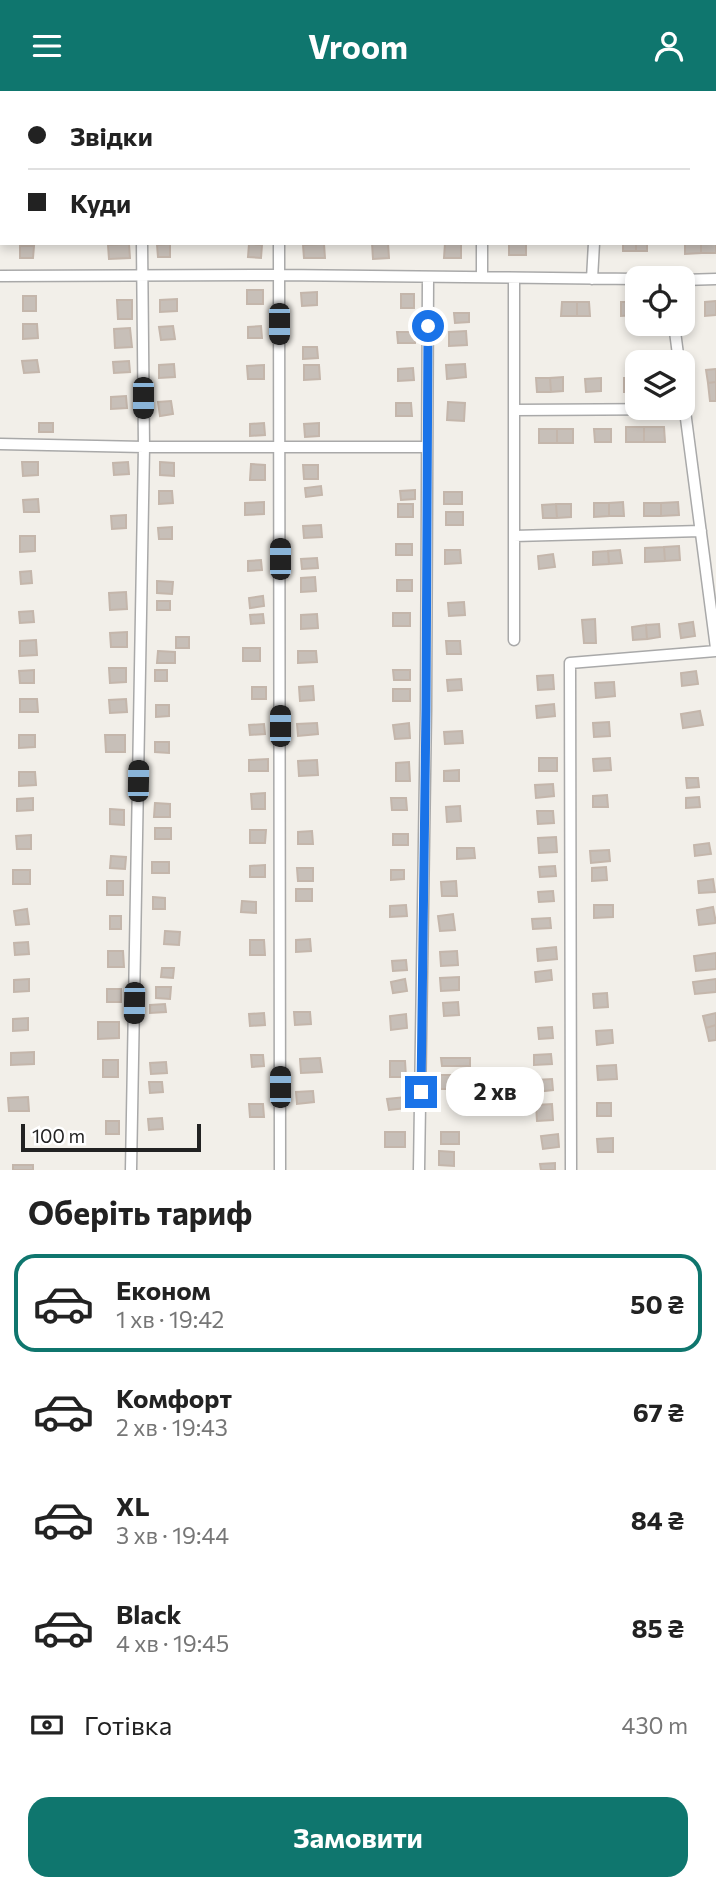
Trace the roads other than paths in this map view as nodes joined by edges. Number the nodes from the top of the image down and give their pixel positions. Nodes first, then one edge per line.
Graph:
1 (142, 245) edge
2 (279, 245) edge
3 (482, 245) edge
4 (594, 245) edge
5 (279, 275) junction
6 (0, 276) edge
7 (142, 276) junction
8 (428, 277) junction
9 (482, 277) junction
10 (514, 279) junction
11 (592, 279) junction
12 (625, 279) edge
13 (695, 279) edge
14 (716, 279) edge
15 (625, 409) edge
16 (514, 410) junction
17 (686, 420) edge
18 (0, 444) edge
19 (144, 447) junction
20 (427, 447) junction
21 (280, 448) junction
22 (701, 531) junction
23 (514, 536) junction
24 (513, 640) dead end
25 (716, 650) edge
26 (131, 1170) edge
27 (280, 1170) edge
28 (419, 1170) edge
29 (571, 1170) edge

1 - 7 street
2 - 5 street
3 - 9 street
4 - 11 street
5 - 7 street
5 - 8 street
5 - 21 street
6 - 7 street
7 - 19 street
8 - 9 street
8 - 20 street
9 - 10 street
10 - 11 street
10 - 16 street
11 - 12 street
13 - 14 street
15 - 16 street
16 - 23 street
17 - 22 street
18 - 19 street
19 - 21 street
19 - 26 street
20 - 21 street
20 - 28 street
21 - 27 street
22 - 23 street
22 - 25 street
23 - 24 street
25 - 29 street

